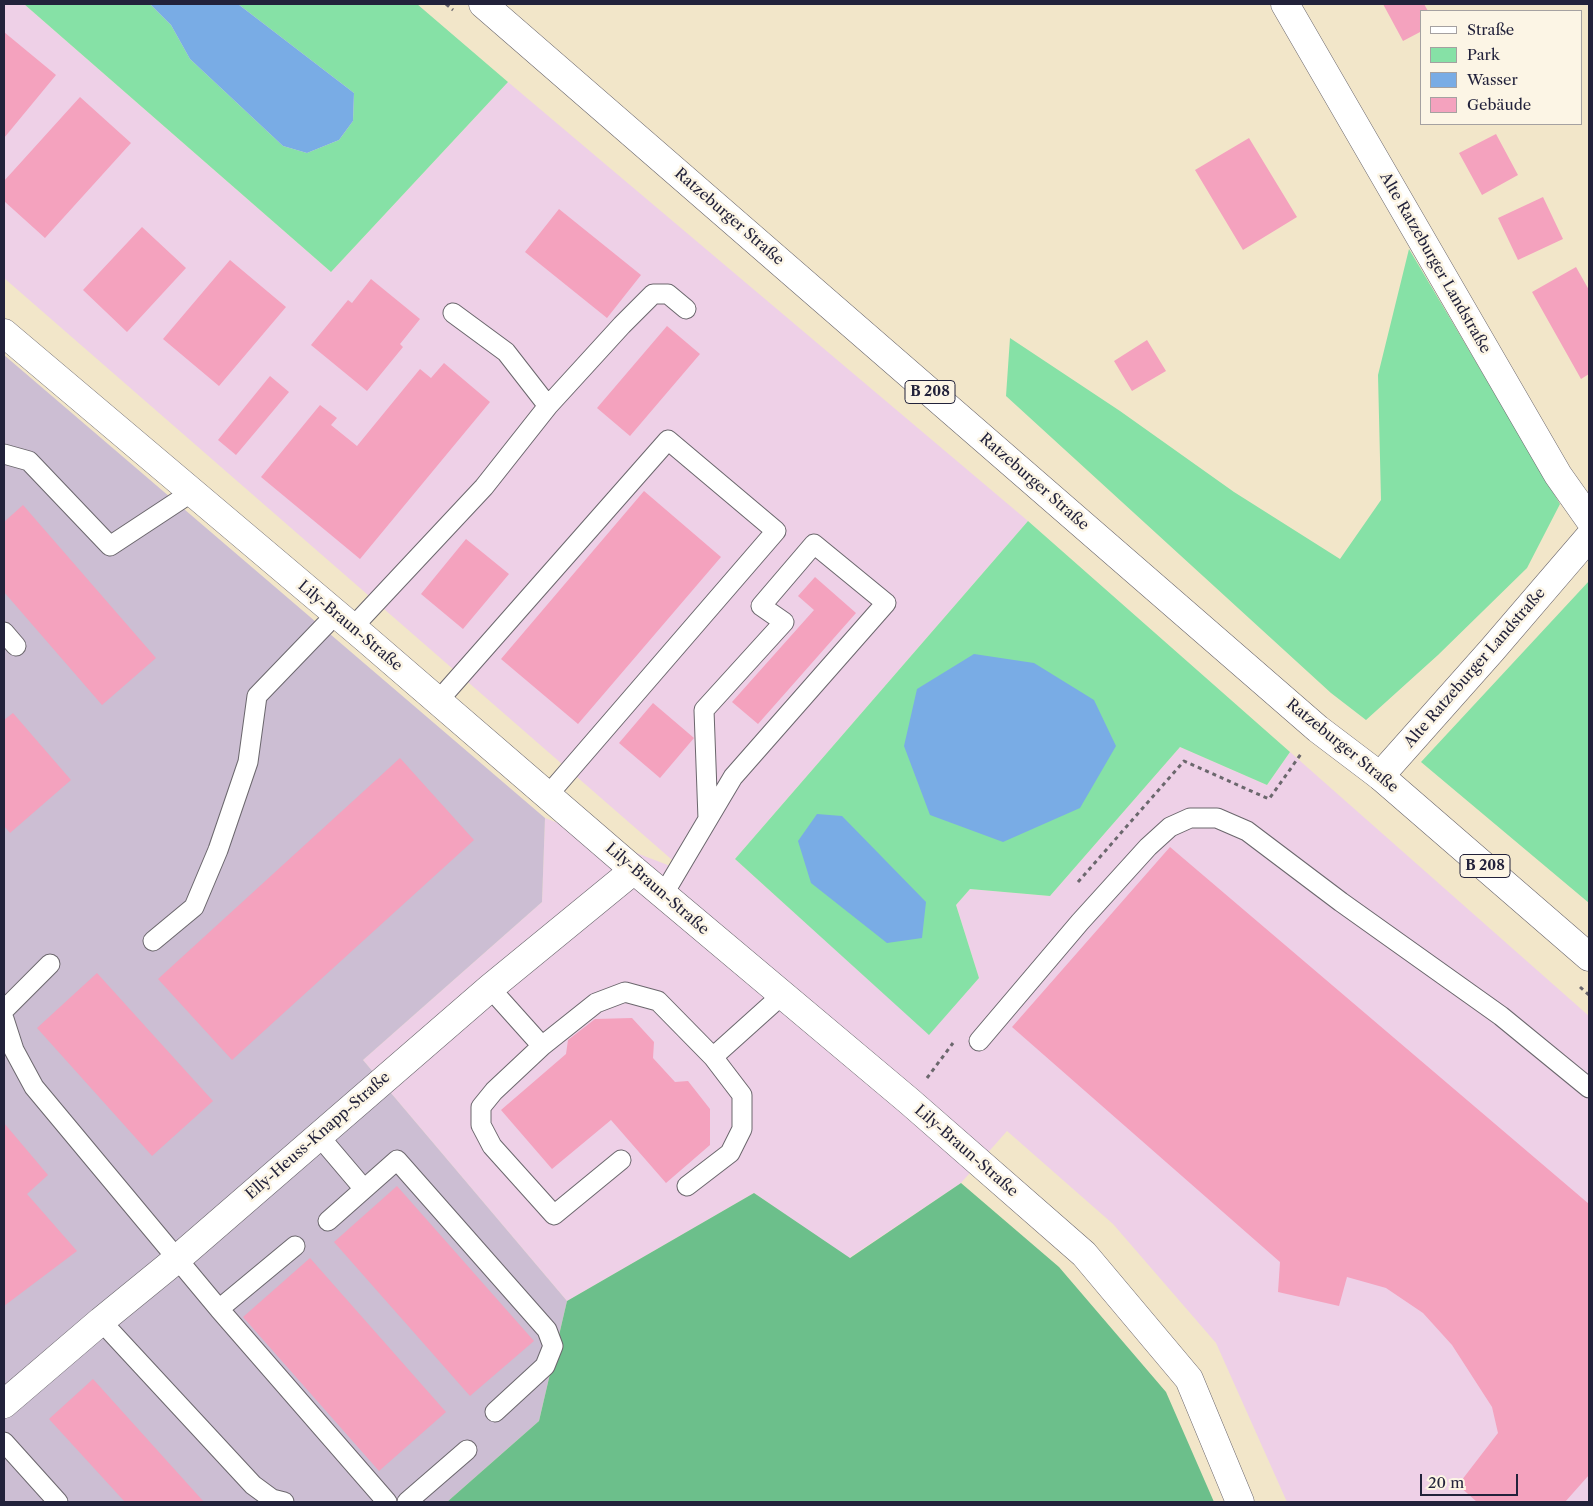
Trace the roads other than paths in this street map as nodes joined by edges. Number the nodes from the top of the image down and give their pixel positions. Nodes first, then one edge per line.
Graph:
1 (483, 4) edge
2 (1285, 4) edge
3 (686, 309) dead end
4 (454, 313) dead end
5 (4, 333) edge
6 (548, 406) junction
7 (4, 454) edge
8 (192, 492) junction
9 (1589, 519) edge
10 (1589, 537) edge
11 (344, 621) junction
12 (438, 701) junction
13 (1380, 776) junction
14 (548, 795) junction
15 (708, 819) junction
16 (634, 870) junction
17 (663, 895) junction
18 (153, 941) dead end
19 (1589, 957) edge
20 (50, 964) dead end
21 (490, 988) junction
22 (782, 995) junction
23 (4, 1010) edge
24 (4, 1019) edge
25 (979, 1041) dead end
26 (542, 1046) junction
27 (713, 1057) junction
28 (1589, 1088) edge
29 (319, 1136) junction
30 (621, 1160) dead end
31 (687, 1186) dead end
32 (364, 1189) junction
33 (328, 1221) dead end
34 (296, 1246) dead end
35 (177, 1259) junction
36 (219, 1309) junction
37 (101, 1321) junction
38 (4, 1404) edge
39 (495, 1412) dead end
40 (4, 1442) edge
41 (466, 1450) dead end
42 (58, 1502) edge
43 (284, 1502) edge
44 (387, 1502) edge
45 (407, 1502) edge
46 (1240, 1502) edge

1 - 13 street, Ratzeburger Straße / B 208
2 - 9 street, Alte Ratzeburger Landstraße
3 - 6 lane
4 - 6 lane
5 - 8 street, Lily-Braun-Straße
6 - 11 lane
7 - 8 lane
8 - 11 street, Lily-Braun-Straße
10 - 13 street, Alte Ratzeburger Landstraße
11 - 12 street, Lily-Braun-Straße
11 - 18 lane
12 - 14 street, Lily-Braun-Straße
12 - 14 lane
13 - 19 street, Ratzeburger Straße / B 208
14 - 16 street, Lily-Braun-Straße
15 - 15 lane
15 - 17 lane
16 - 17 street, Lily-Braun-Straße
16 - 21 street, Elly-Heuss-Knapp-Straße
17 - 22 street, Lily-Braun-Straße
20 - 23 lane
21 - 26 lane
21 - 29 street, Elly-Heuss-Knapp-Straße
22 - 27 lane
22 - 46 street, Lily-Braun-Straße
24 - 35 lane
25 - 28 lane
26 - 27 lane
26 - 30 lane
27 - 31 lane
29 - 32 lane
29 - 35 street, Elly-Heuss-Knapp-Straße
32 - 33 lane
32 - 39 lane
34 - 36 lane
35 - 36 lane
35 - 37 street, Elly-Heuss-Knapp-Straße
36 - 44 lane
37 - 38 street, Elly-Heuss-Knapp-Straße
37 - 43 lane
40 - 42 lane
41 - 45 lane

